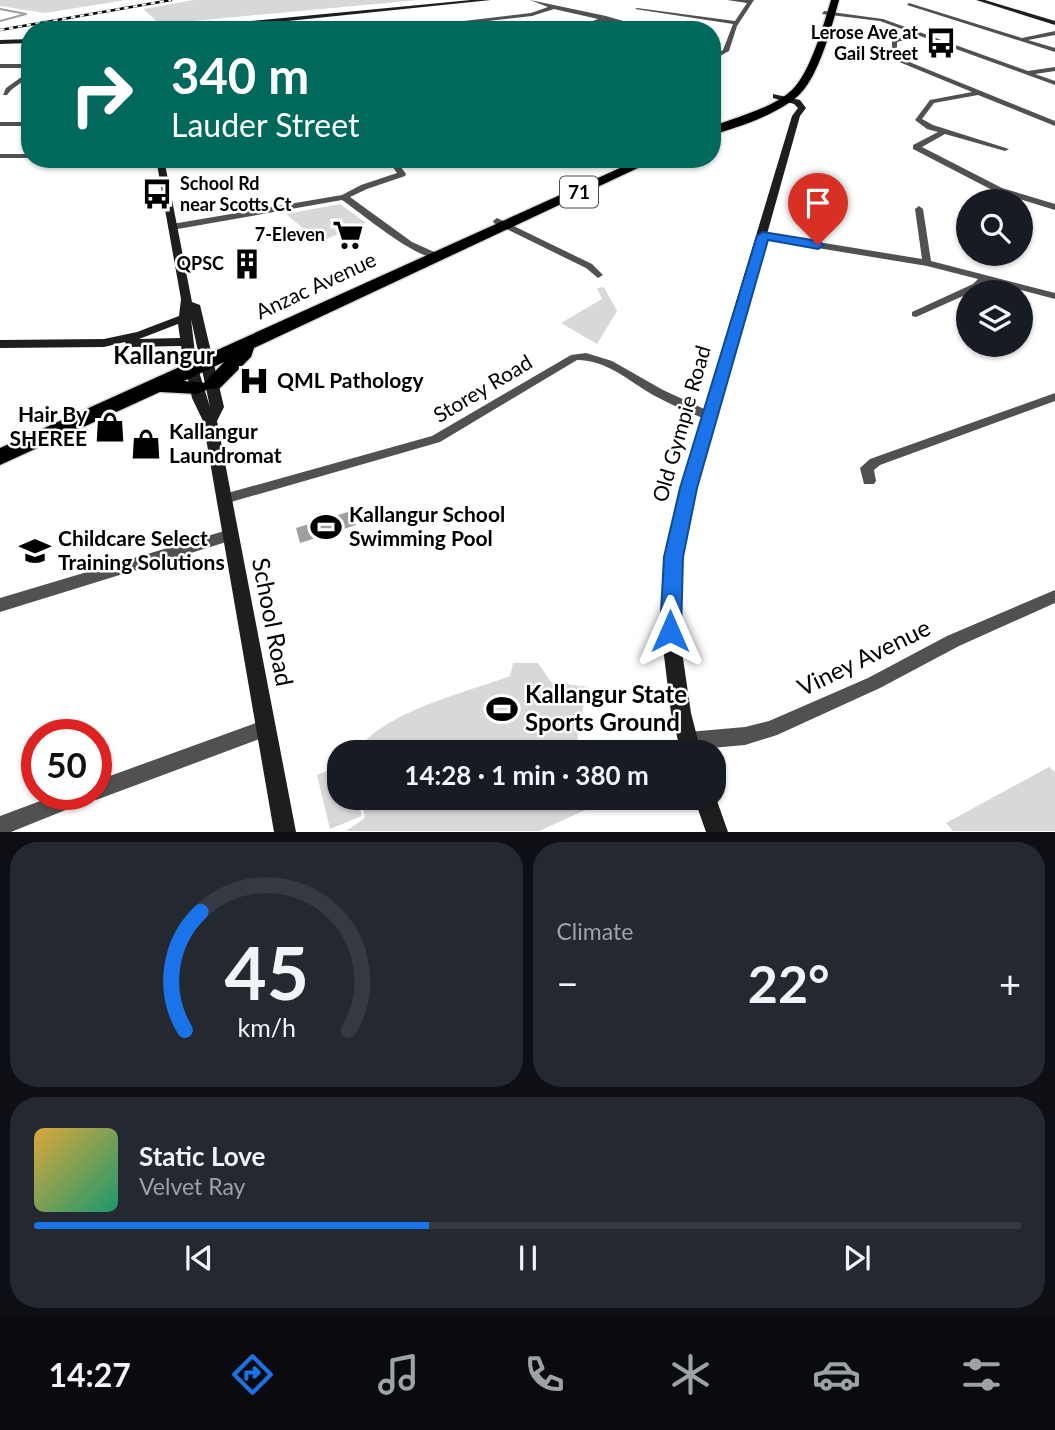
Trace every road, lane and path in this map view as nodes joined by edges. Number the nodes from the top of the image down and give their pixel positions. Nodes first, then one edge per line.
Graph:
1 (472, 0) edge
2 (488, 0) edge
3 (532, 0) edge
4 (729, 0) edge
5 (830, 0) edge
6 (835, 0) edge
7 (979, 0) edge
8 (751, 1) edge
9 (436, 4) junction
10 (909, 4) dead end
11 (554, 7) junction
12 (636, 9) dead end
13 (828, 14) junction
14 (606, 18) junction
15 (257, 21) edge
16 (472, 21) edge
17 (598, 21) edge
18 (617, 21) edge
19 (737, 23) junction
20 (1055, 23) edge
21 (1055, 33) edge
22 (921, 34) junction
23 (21, 40) edge
24 (1022, 40) junction
25 (2, 41) edge
26 (0, 48) edge
27 (1055, 50) edge
28 (721, 54) edge
29 (0, 66) edge
30 (21, 66) edge
31 (1055, 69) edge
32 (1028, 73) junction
33 (21, 80) edge
34 (1055, 83) edge
35 (798, 90) junction
36 (978, 93) junction
37 (5, 94) dead end
38 (776, 100) junction
39 (797, 110) junction
40 (721, 121) edge
41 (0, 124) edge
42 (21, 124) edge
43 (1055, 124) edge
44 (721, 127) edge
45 (944, 131) junction
46 (1006, 149) dead end
47 (0, 156) edge
48 (21, 156) edge
49 (162, 168) edge
50 (399, 168) edge
51 (618, 168) edge
52 (630, 168) edge
53 (402, 172) joint
54 (344, 197) junction
55 (1055, 207) edge
56 (919, 209) dead end
57 (502, 223) junction
58 (172, 227) junction
59 (763, 236) junction
60 (432, 255) junction
61 (927, 263) junction
62 (598, 275) dead end
63 (984, 278) junction
64 (1055, 296) edge
65 (916, 314) dead end
66 (190, 318) junction
67 (104, 343) junction
68 (131, 343) junction
69 (0, 344) edge
70 (199, 365) junction
71 (1055, 397) edge
72 (709, 416) junction
73 (0, 442) edge
74 (0, 457) edge
75 (869, 481) dead end
76 (224, 499) junction
77 (231, 535) junction
78 (1055, 596) edge
79 (0, 605) edge
80 (267, 728) junction
81 (689, 740) edge
82 (725, 740) edge
83 (112, 785) edge
84 (43, 810) edge
85 (709, 810) edge
86 (0, 826) edge
87 (285, 831) edge
88 (717, 831) edge

1 - 9 main road
2 - 9 main road
3 - 11 street
4 - 8 street
5 - 13 highway
6 - 13 highway
7 - 20 main road
8 - 19 street
9 - 15 main road
10 - 24 street
11 - 14 street
11 - 16 street
12 - 19 street
13 - 22 street
13 - 35 highway
13 - 38 highway
14 - 17 street
14 - 18 street
19 - 28 street
21 - 24 street
22 - 32 street
22 - 36 street
23 - 25 main road
24 - 27 street
25 - 26 street
29 - 30 street
31 - 32 street
32 - 34 street
33 - 37 street
35 - 38 highway
35 - 39 highway
36 - 43 street
36 - 45 street
38 - 39 highway
38 - 39 main road
38 - 40 highway
38 - 44 highway
39 - 59 main road, Old Gympie Road
41 - 42 street
45 - 46 street
45 - 55 street
47 - 48 street
49 - 58 main road, School Road
50 - 53 street
51 - 57 highway, Anzac Avenue / 71
52 - 57 highway, Anzac Avenue / 71
53 - 54 street
54 - 58 street
54 - 60 street
56 - 61 street
57 - 60 highway, Anzac Avenue / 71
57 - 62 street
58 - 66 main road, School Road
59 - 61 street
59 - 72 main road, Old Gympie Road
60 - 70 highway, Anzac Avenue / 71
60 - 70 highway, Anzac Avenue / 71
61 - 63 street
63 - 64 street
63 - 65 street
66 - 67 main road
66 - 68 main road
66 - 70 main road, School Road
66 - 70 main road, School Road
67 - 68 main road
67 - 69 main road
68 - 70 main road
70 - 73 highway, Anzac Avenue / 71
70 - 74 highway
70 - 76 main road, School Road
71 - 75 street
72 - 76 street, Storey Road
72 - 81 main road, Old Gympie Road
76 - 77 main road, School Road
77 - 79 street
77 - 80 main road, School Road
78 - 82 street, Viney Avenue
80 - 83 street
80 - 87 main road, School Road
84 - 86 street
85 - 88 main road

